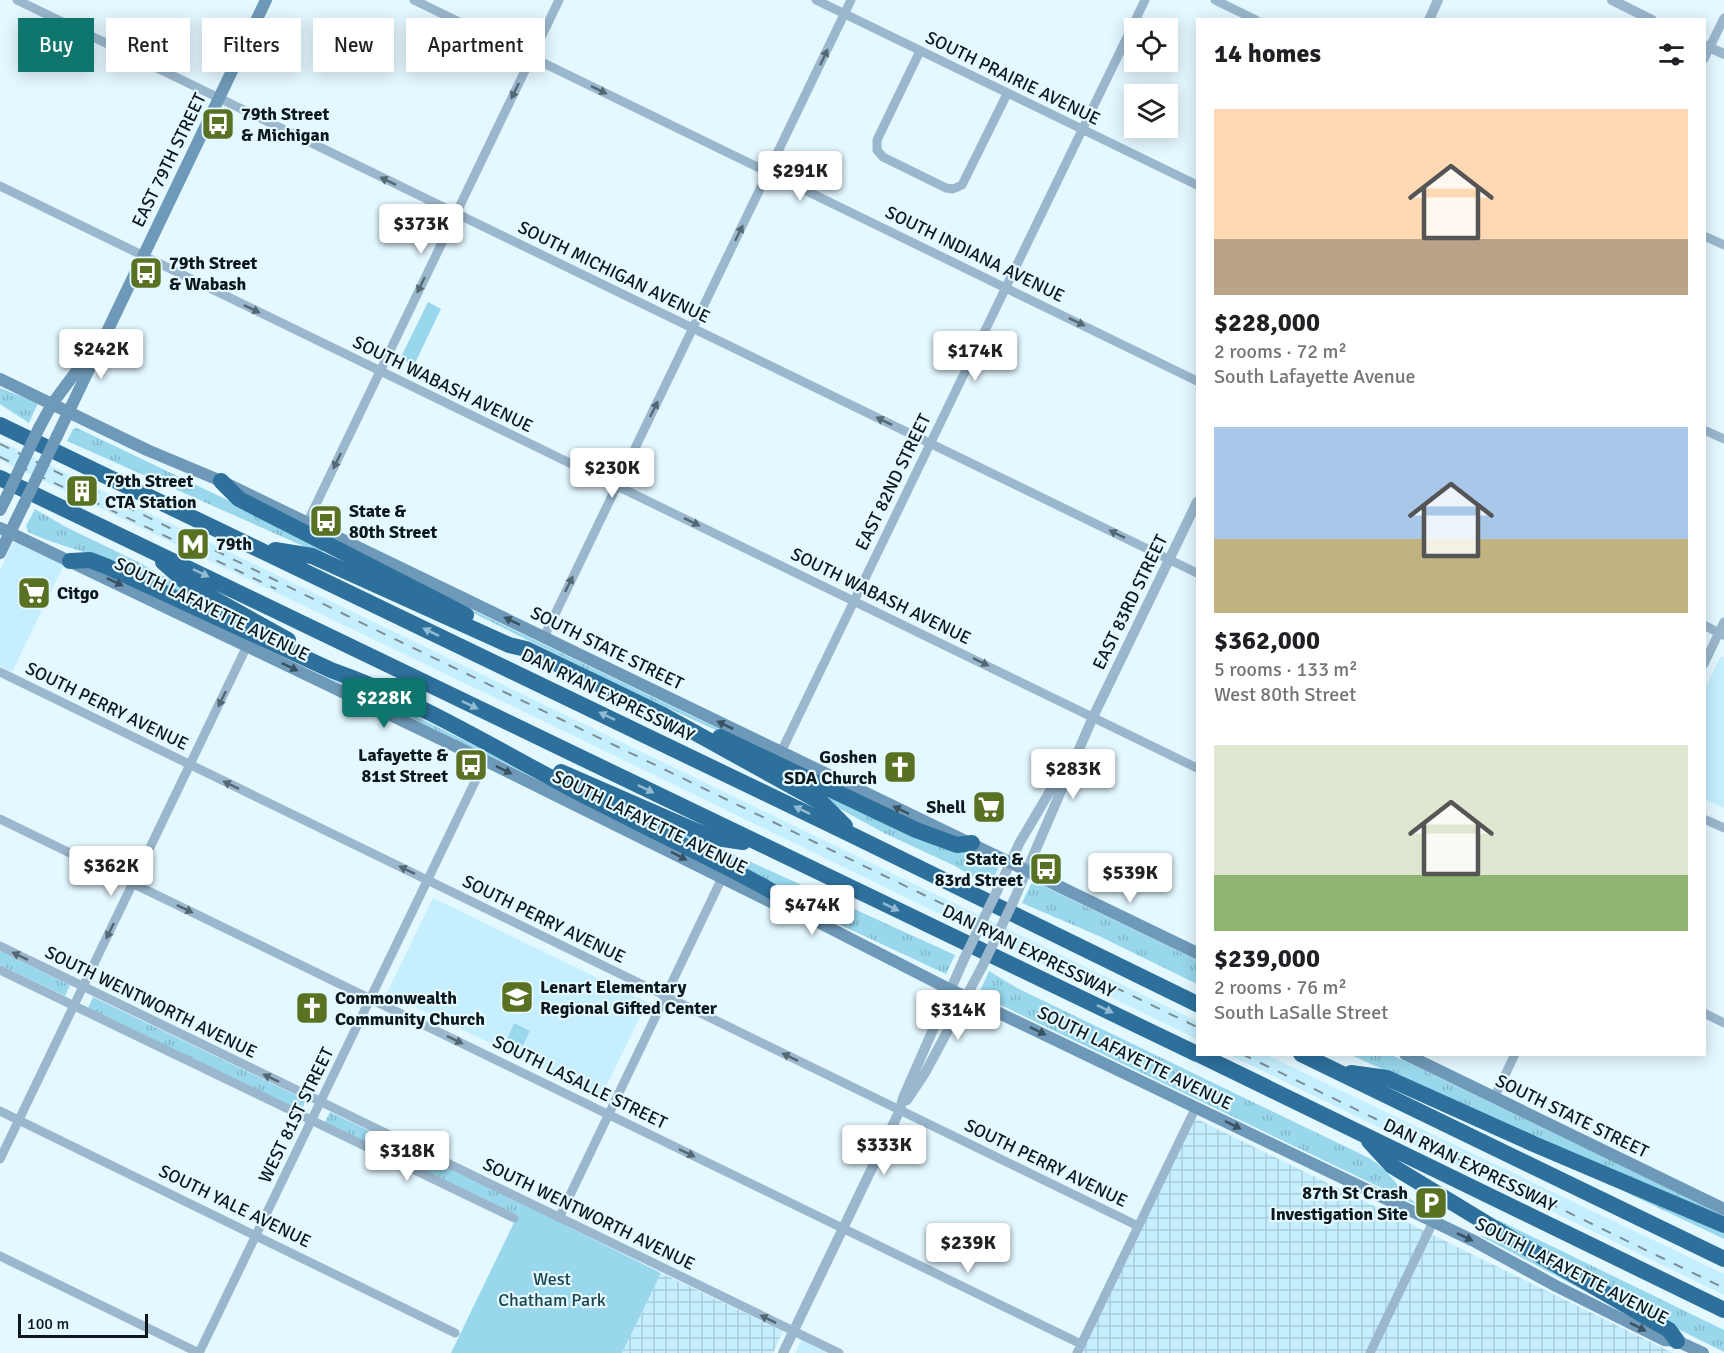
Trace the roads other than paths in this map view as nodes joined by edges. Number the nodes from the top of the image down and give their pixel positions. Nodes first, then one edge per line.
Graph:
1 (17, 0) edge
2 (266, 0) edge
3 (414, 0) edge
4 (559, 0) edge
5 (816, 0) edge
6 (851, 0) edge
7 (1144, 0) edge
8 (1215, 0) edge
9 (1438, 0) edge
10 (1612, 0) edge
11 (845, 14) junction
12 (451, 18) edge
13 (1252, 18) edge
14 (1430, 18) edge
15 (1648, 18) edge
16 (1724, 18) edge
17 (545, 28) edge
18 (1707, 46) edge
19 (920, 51) junction
20 (1724, 54) edge
21 (545, 64) edge
22 (524, 72) edge
23 (1007, 94) junction
24 (218, 98) junction
25 (1082, 130) junction
26 (769, 172) junction
27 (0, 186) edge
28 (1196, 186) edge
29 (456, 214) junction
30 (1706, 237) edge
31 (1724, 245) edge
32 (142, 256) junction
33 (1005, 287) junction
34 (693, 328) junction
35 (104, 336) junction
36 (380, 371) junction
37 (0, 379) edge
38 (1196, 381) edge
39 (52, 405) junction
40 (69, 412) junction
41 (0, 425) edge
42 (1706, 431) edge
43 (1724, 439) edge
44 (930, 443) junction
45 (0, 478) edge
46 (221, 481) junction
47 (617, 486) junction
48 (1196, 503) edge
49 (0, 510) edge
50 (307, 523) junction
51 (5, 530) edge
52 (256, 547) junction
53 (148, 548) junction
54 (0, 554) edge
55 (1169, 560) junction
56 (70, 561) junction
57 (1196, 573) edge
58 (854, 601) junction
59 (1724, 622) edge
60 (1706, 626) edge
61 (1721, 634) edge
62 (544, 637) junction
63 (247, 646) junction
64 (526, 649) junction
65 (1706, 660) edge
66 (0, 672) edge
67 (357, 679) junction
68 (663, 715) junction
69 (1093, 717) junction
70 (488, 742) junction
71 (781, 752) junction
72 (485, 760) junction
73 (190, 765) junction
74 (1196, 768) edge
75 (0, 819) edge
76 (1706, 820) edge
77 (1724, 828) edge
78 (854, 836) junction
79 (972, 843) junction
80 (763, 845) junction
81 (1010, 863) junction
82 (1028, 871) junction
83 (722, 878) junction
84 (427, 880) junction
85 (133, 883) junction
86 (813, 920) junction
87 (0, 946) edge
88 (1196, 953) edge
89 (0, 970) edge
90 (83, 987) junction
91 (949, 988) junction
92 (665, 996) junction
93 (966, 996) junction
94 (370, 999) junction
95 (1196, 1004) edge
96 (74, 1005) junction
97 (1706, 1014) edge
98 (1724, 1023) edge
99 (1196, 1054) edge
100 (1201, 1056) edge
101 (1305, 1056) edge
102 (1410, 1056) edge
103 (1514, 1056) edge
104 (1334, 1071) junction
105 (1494, 1098) junction
106 (321, 1102) junction
107 (1196, 1107) junction
108 (900, 1110) junction
109 (0, 1111) edge
110 (608, 1114) junction
111 (19, 1120) junction
112 (312, 1121) junction
113 (1362, 1134) junction
114 (0, 1159) edge
115 (1724, 1209) edge
116 (514, 1218) dead end
117 (558, 1218) junction
118 (1433, 1222) junction
119 (1724, 1225) edge
120 (1138, 1226) junction
121 (843, 1229) junction
122 (257, 1235) junction
123 (0, 1256) edge
124 (1724, 1259) edge
125 (1724, 1310) edge
126 (794, 1331) junction
127 (456, 1333) dead end
128 (1677, 1341) junction
129 (1079, 1348) edge
130 (199, 1353) edge
131 (783, 1353) edge
132 (839, 1353) edge
133 (1370, 1353) edge
134 (1703, 1353) edge

1 - 24 street, SOUTH MICHIGAN AVENUE
2 - 24 main road, EAST 79TH STREET
3 - 12 street, SOUTH INDIANA AVENUE
4 - 17 street
5 - 11 street, SOUTH PRAIRIE AVENUE
6 - 11 street
7 - 25 street, EAST 82ND STREET
8 - 13 street
9 - 14 street
10 - 15 street
11 - 19 street, SOUTH PRAIRIE AVENUE
26 -> 11 street
16 - 18 street
18 - 20 street
19 - 23 street, SOUTH PRAIRIE AVENUE
19 - 23 street
21 -> 26 street, SOUTH INDIANA AVENUE
22 -> 29 street
23 - 25 street, SOUTH PRAIRIE AVENUE
29 -> 24 street, SOUTH MICHIGAN AVENUE
24 - 32 main road, EAST 79TH STREET
25 - 28 street, SOUTH PRAIRIE AVENUE
25 - 33 street, EAST 82ND STREET
26 - 33 street, SOUTH INDIANA AVENUE
34 -> 26 street
27 - 32 street, SOUTH WABASH AVENUE
29 - 34 street, SOUTH MICHIGAN AVENUE
29 -> 36 street
30 - 31 street
32 - 35 main road, EAST 79TH STREET
32 -> 36 street, SOUTH WABASH AVENUE
33 -> 38 street, SOUTH INDIANA AVENUE
33 - 44 street, EAST 82ND STREET
44 -> 34 street, SOUTH MICHIGAN AVENUE
47 -> 34 street
35 - 39 main road, EAST 79TH STREET
35 - 40 main road, EAST 79TH STREET
36 - 47 street, SOUTH WABASH AVENUE
36 -> 50 street
37 - 39 main road, SOUTH STATE STREET
39 - 40 main road, SOUTH STATE STREET
39 - 49 main road, EAST 79TH STREET, bridge
40 - 46 main road, SOUTH STATE STREET
40 - 51 main road, EAST 79TH STREET, bridge
41 - 52 highway, DAN RYAN EXPRESSWAY
42 - 43 street
55 -> 44 street, SOUTH MICHIGAN AVENUE
44 - 58 street, EAST 82ND STREET
45 - 53 highway, DAN RYAN EXPRESSWAY
46 - 50 main road, SOUTH STATE STREET
46 - 64 highway
47 -> 58 street, SOUTH WABASH AVENUE
62 -> 47 street
48 - 55 street, EAST 83RD STREET
62 -> 50 main road, SOUTH STATE STREET
51 - 54 main road, EAST 79TH STREET
51 - 56 main road, SOUTH LAFAYETTE AVENUE
52 - 64 highway
78 -> 52 highway, DAN RYAN EXPRESSWAY
53 - 67 highway
53 -> 80 highway, DAN RYAN EXPRESSWAY
55 - 57 street, SOUTH MICHIGAN AVENUE
55 - 69 street, EAST 83RD STREET
56 -> 63 main road, SOUTH LAFAYETTE AVENUE
56 - 67 highway
58 -> 69 street, SOUTH WABASH AVENUE
58 - 71 street, EAST 82ND STREET
59 - 61 street
60 - 61 street
61 - 65 street
71 -> 62 main road, SOUTH STATE STREET
63 -> 72 main road, SOUTH LAFAYETTE AVENUE
63 -> 73 street
64 - 68 highway
66 - 73 street, SOUTH PERRY AVENUE
67 - 70 highway
68 - 78 highway
68 - 79 highway
69 - 74 street, SOUTH WABASH AVENUE
69 - 81 street, EAST 83RD STREET
69 - 82 street, EAST 83RD STREET
70 - 80 highway
70 - 86 highway
79 -> 71 main road, SOUTH STATE STREET
72 -> 83 main road, SOUTH LAFAYETTE AVENUE
72 - 84 street, WEST 81ST STREET
84 -> 73 street, SOUTH PERRY AVENUE
73 - 85 street
75 - 85 street, SOUTH LASALLE STREET
76 - 77 street
78 - 95 highway, DAN RYAN EXPRESSWAY
79 - 81 main road, SOUTH STATE STREET
80 -> 99 highway, DAN RYAN EXPRESSWAY
81 - 82 main road, SOUTH STATE STREET
81 - 91 street, EAST 83RD STREET, bridge
82 - 88 main road, SOUTH STATE STREET
82 - 93 street, EAST 83RD STREET, bridge
83 - 86 main road, SOUTH LAFAYETTE AVENUE
83 - 92 street
84 - 92 street, SOUTH PERRY AVENUE
84 - 94 street, WEST 81ST STREET
85 -> 90 street
85 -> 94 street, SOUTH LASALLE STREET
86 - 91 main road, SOUTH LAFAYETTE AVENUE
90 -> 87 street, SOUTH WENTWORTH AVENUE
89 - 96 street, SOUTH WENTWORTH AVENUE
90 - 96 street
106 -> 90 street, SOUTH WENTWORTH AVENUE
91 - 93 main road, SOUTH LAFAYETTE AVENUE
91 - 108 street, EAST 83RD STREET
108 -> 92 street, SOUTH PERRY AVENUE
92 - 110 street
93 -> 107 main road, SOUTH LAFAYETTE AVENUE
93 - 108 street, EAST 83RD STREET
94 - 106 street, WEST 81ST STREET
94 -> 110 street, SOUTH LASALLE STREET
96 - 111 street
96 - 112 street, SOUTH WENTWORTH AVENUE
97 - 98 street
100 - 113 highway, DAN RYAN EXPRESSWAY
101 - 104 highway, DAN RYAN EXPRESSWAY
102 - 105 main road, SOUTH STATE STREET
103 - 105 street
104 - 119 highway
104 - 124 highway, DAN RYAN EXPRESSWAY
105 - 115 main road, SOUTH STATE STREET
106 - 112 street, WEST 81ST STREET
106 - 117 street, SOUTH WENTWORTH AVENUE
107 -> 118 main road, SOUTH LAFAYETTE AVENUE
107 - 120 street
108 - 120 street, SOUTH PERRY AVENUE
108 - 121 street
109 - 111 street, SOUTH YALE AVENUE
110 - 117 street
110 -> 121 street, SOUTH LASALLE STREET
111 - 114 street
111 - 122 street, SOUTH YALE AVENUE
112 - 116 street, SOUTH WENTWORTH AVENUE
112 - 122 street, WEST 81ST STREET
113 - 125 highway, DAN RYAN EXPRESSWAY
113 - 128 highway
126 -> 117 street, SOUTH WENTWORTH AVENUE
118 -> 128 main road, SOUTH LAFAYETTE AVENUE
118 - 133 street
120 - 129 street
121 - 126 street
121 - 129 street, SOUTH LASALLE STREET
122 - 127 street, SOUTH YALE AVENUE
122 - 130 street, WEST 81ST STREET
123 - 130 street
126 - 131 street
126 - 132 street, SOUTH WENTWORTH AVENUE
128 - 134 main road, SOUTH LAFAYETTE AVENUE

